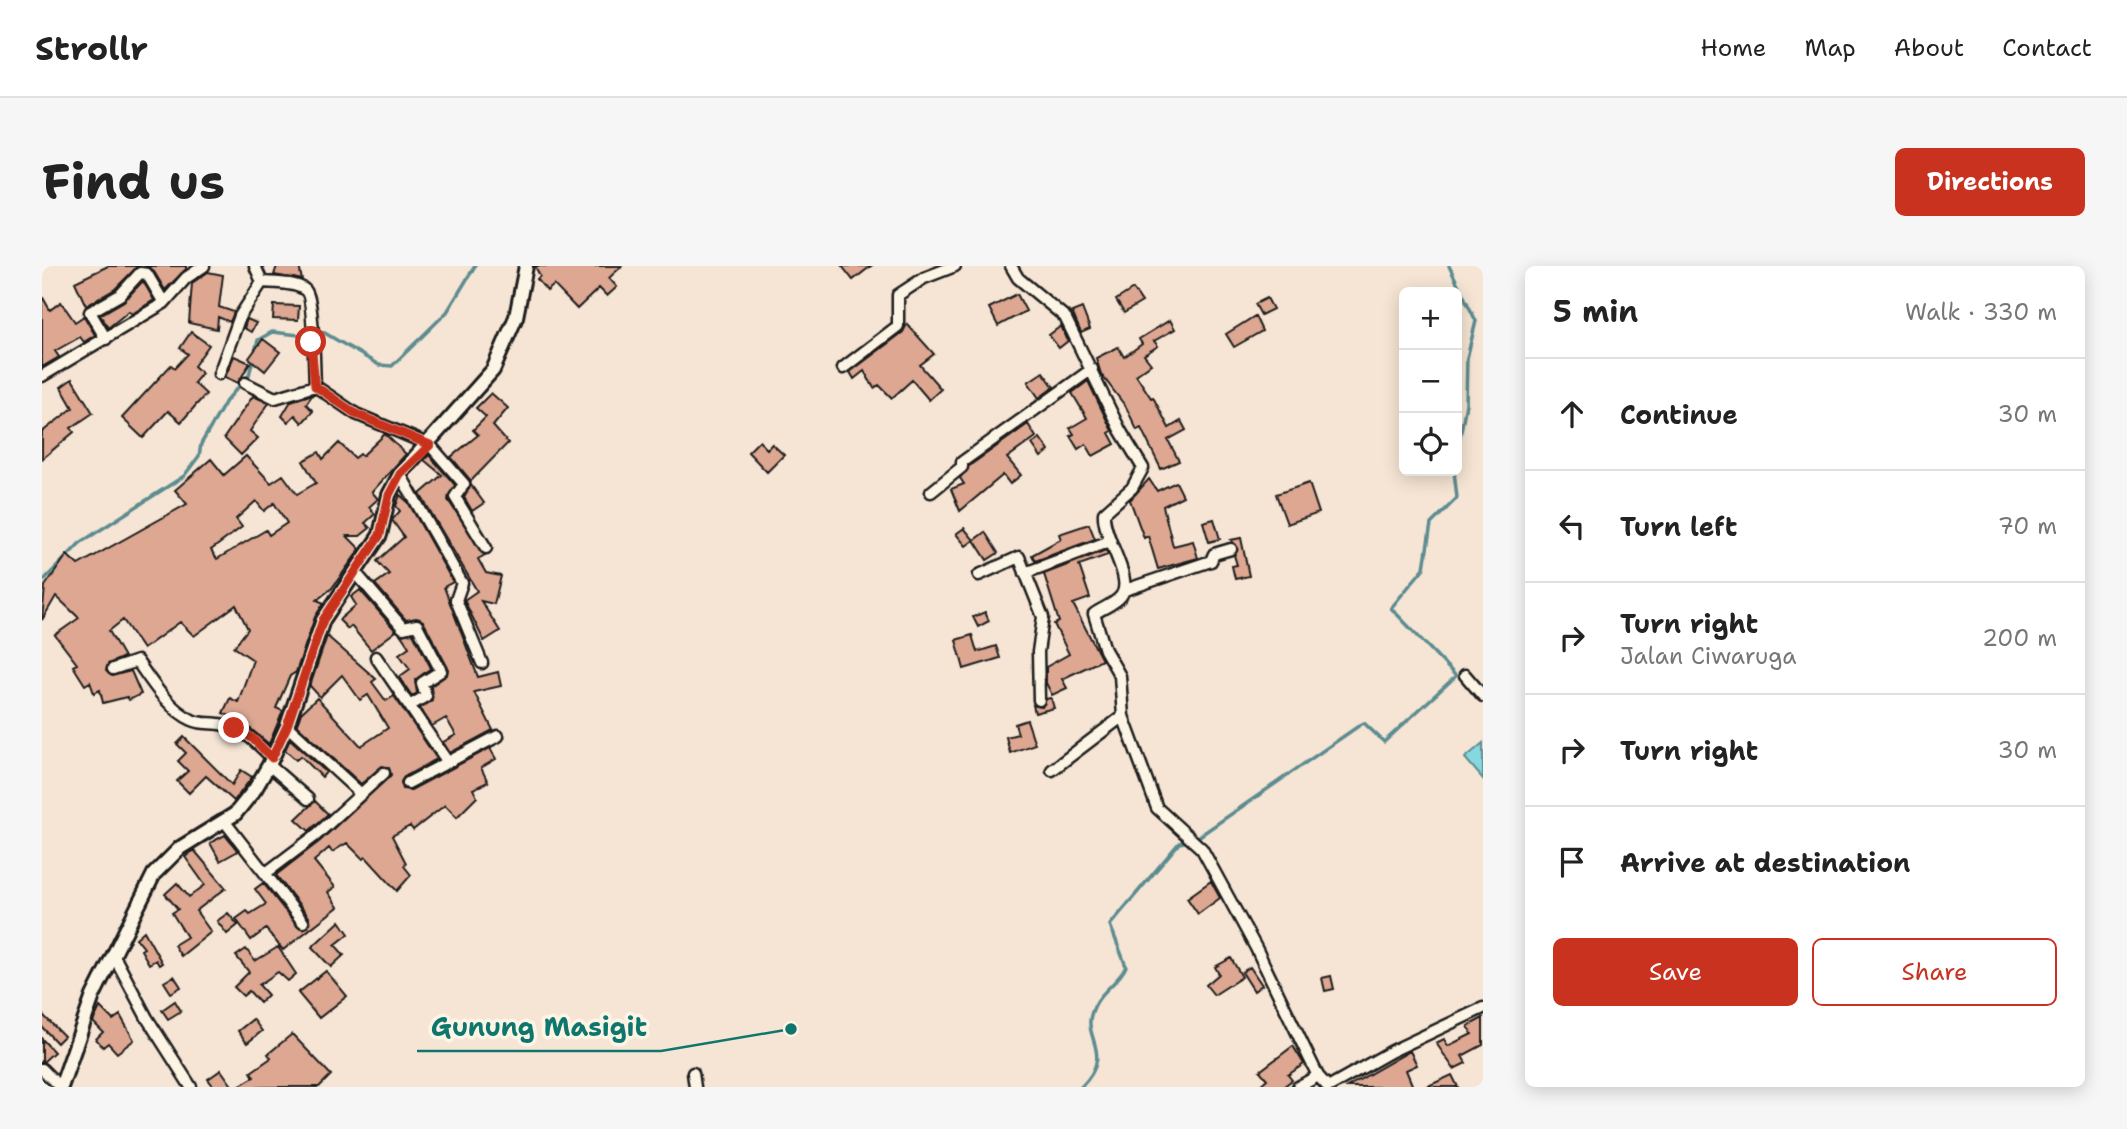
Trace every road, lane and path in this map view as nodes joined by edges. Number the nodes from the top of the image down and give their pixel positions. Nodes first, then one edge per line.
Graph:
1 (204, 266) edge
2 (255, 266) edge
3 (526, 266) edge
4 (955, 266) edge
5 (1012, 266) edge
6 (262, 282) junction
7 (164, 303) junction
8 (106, 339) junction
9 (842, 368) dead end
10 (1093, 369) junction
11 (219, 374) dead end
12 (42, 376) edge
13 (245, 383) dead end
14 (315, 386) junction
15 (430, 445) junction
16 (400, 474) junction
17 (931, 492) dead end
18 (1110, 541) junction
19 (486, 548) dead end
20 (1231, 549) dead end
21 (355, 572) junction
22 (1025, 573) junction
23 (979, 575) dead end
24 (1125, 590) junction
25 (376, 657) dead end
26 (482, 663) dead end
27 (113, 669) dead end
28 (1465, 675) dead end
29 (1483, 696) edge
30 (1039, 700) dead end
31 (411, 705) junction
32 (1123, 716) junction
33 (287, 726) junction
34 (498, 736) dead end
35 (447, 761) junction
36 (271, 762) junction
37 (1052, 770) dead end
38 (384, 773) dead end
39 (408, 783) dead end
40 (360, 793) junction
41 (308, 799) dead end
42 (225, 822) junction
43 (266, 873) junction
44 (303, 922) dead end
45 (113, 954) junction
46 (1483, 1008) edge
47 (42, 1069) edge
48 (692, 1073) dead end
49 (1318, 1076) junction
50 (60, 1087) edge
51 (191, 1087) edge
52 (695, 1087) edge
53 (1298, 1087) edge
54 (1328, 1087) edge

1 - 7 street
2 - 6 street
3 - 15 street
4 - 9 street
5 - 10 street
6 - 11 street
6 - 14 street
7 - 8 street
7 - 8 street
8 - 12 street
10 - 17 street
10 - 18 street
13 - 14 street
14 - 15 street
15 - 16 street
15 - 19 street
16 - 21 street
16 - 26 street
18 - 22 street
18 - 24 street
20 - 24 street
21 - 31 street
21 - 33 street
22 - 23 street
22 - 30 street
24 - 32 street
25 - 31 street
27 - 36 street
28 - 29 street
31 - 35 street
32 - 37 street
32 - 49 street
33 - 36 street
33 - 40 street
34 - 35 street
35 - 39 street
36 - 41 street
36 - 42 street
38 - 40 street
40 - 43 street
42 - 43 street
42 - 45 street
43 - 44 street
45 - 50 street
45 - 51 street
46 - 54 street
47 - 50 street
48 - 52 street
49 - 53 street
49 - 54 street

